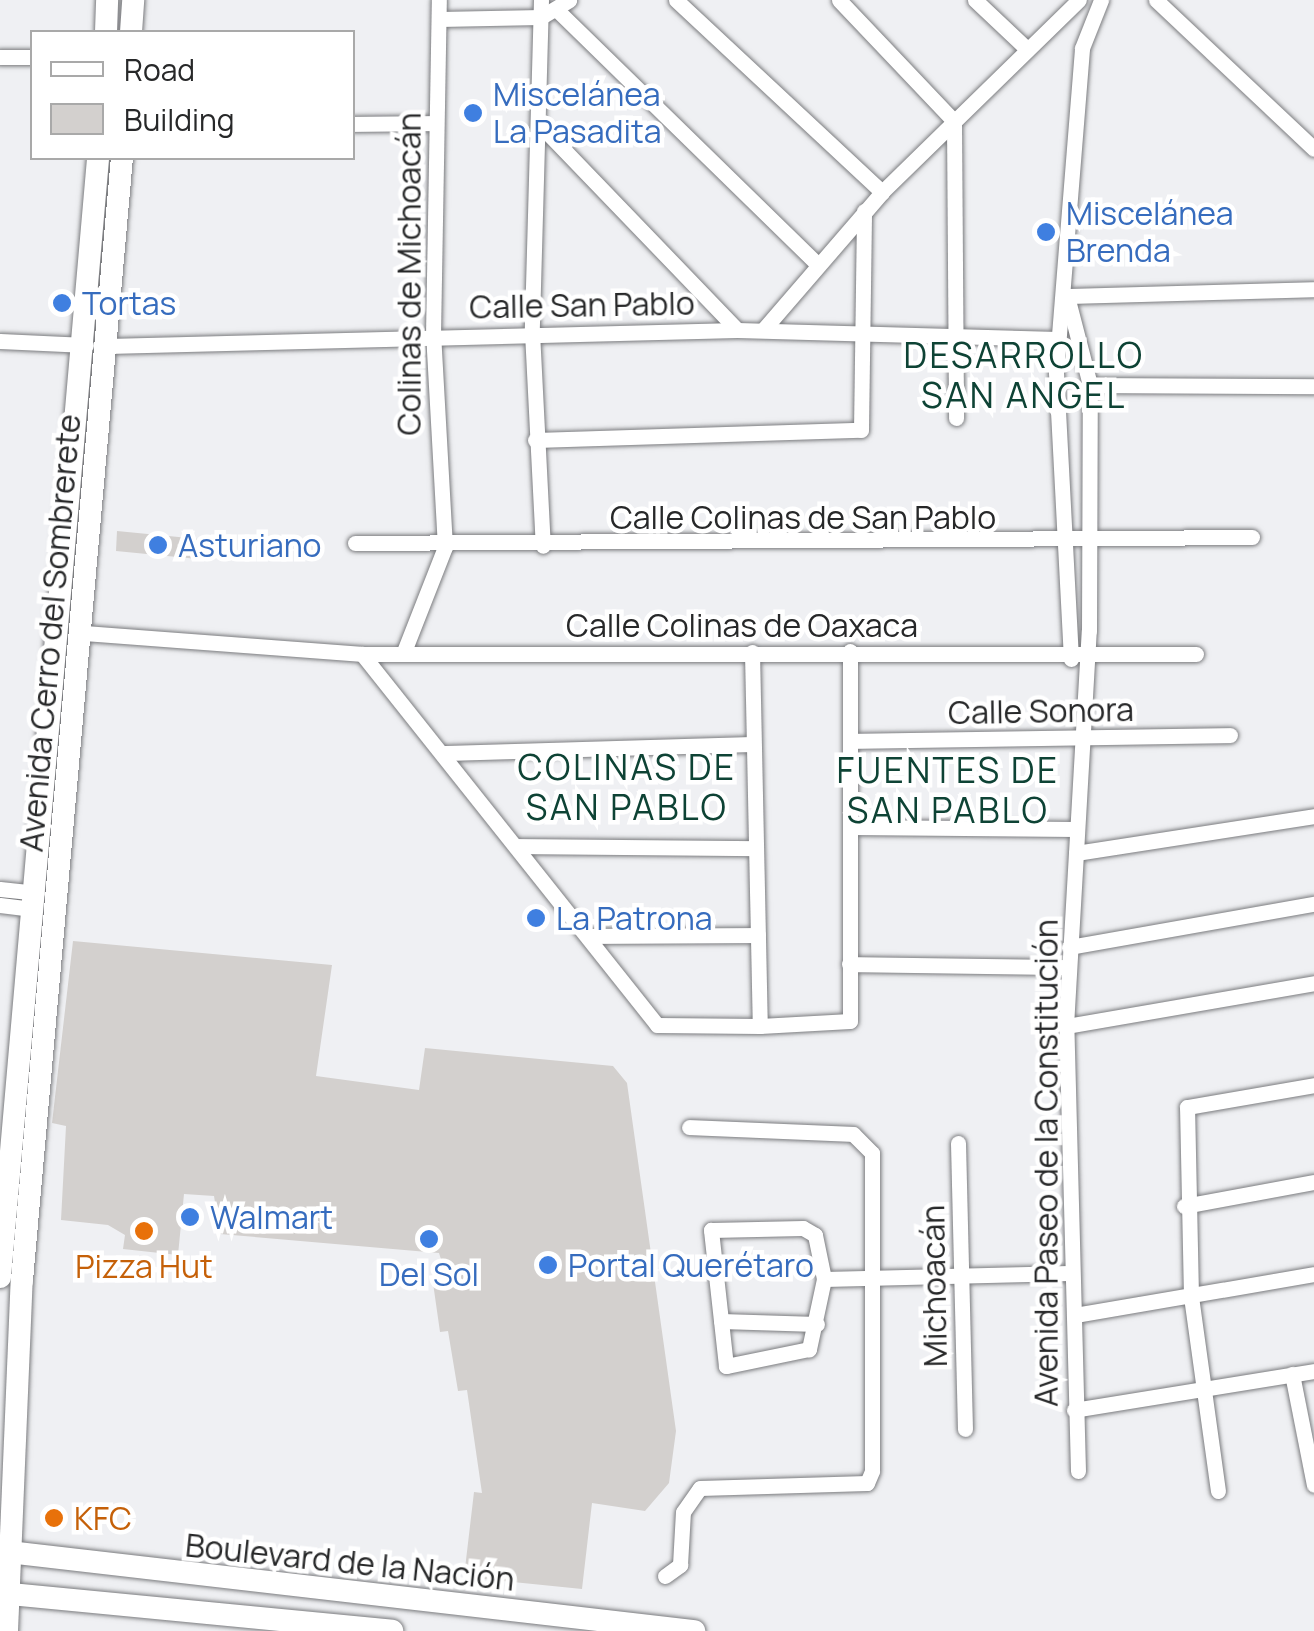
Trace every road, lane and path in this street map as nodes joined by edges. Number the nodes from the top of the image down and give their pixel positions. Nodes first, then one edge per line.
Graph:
1 (108, 0) edge
2 (133, 0) edge
3 (439, 0) edge
4 (541, 0) edge
5 (676, 0) edge
6 (839, 0) edge
7 (975, 0) edge
8 (1080, 0) edge
9 (1101, 0) edge
10 (1156, 0) edge
11 (556, 10) edge
12 (439, 19) junction
13 (106, 30) edge
14 (131, 30) edge
15 (1026, 50) junction
16 (30, 57) edge
17 (0, 58) edge
18 (954, 120) junction
19 (434, 123) junction
20 (355, 124) edge
21 (541, 126) junction
22 (1314, 150) edge
23 (98, 160) edge
24 (122, 160) edge
25 (882, 192) junction
26 (864, 211) junction
27 (818, 266) junction
28 (1314, 289) edge
29 (1067, 296) junction
30 (737, 330) junction
31 (762, 330) junction
32 (532, 332) junction
33 (867, 334) junction
34 (433, 335) junction
35 (956, 335) junction
36 (1058, 339) junction
37 (0, 341) edge
38 (97, 346) junction
39 (1090, 385) junction
40 (1314, 386) edge
41 (956, 418) dead end
42 (535, 440) junction
43 (1252, 537) dead end
44 (355, 543) dead end
45 (1059, 544) junction
46 (1087, 544) junction
47 (543, 546) junction
48 (445, 548) junction
49 (85, 633) junction
50 (850, 650) junction
51 (752, 652) junction
52 (1088, 653) junction
53 (362, 654) junction
54 (403, 654) junction
55 (1069, 654) junction
56 (1196, 654) dead end
57 (1080, 675) junction
58 (1230, 735) dead end
59 (1077, 739) junction
60 (852, 741) junction
61 (753, 744) junction
62 (445, 752) junction
63 (1314, 816) edge
64 (850, 827) junction
65 (1076, 829) junction
66 (518, 846) junction
67 (755, 848) junction
68 (1076, 853) junction
69 (0, 889) edge
70 (36, 901) junction
71 (1314, 904) edge
72 (0, 905) edge
73 (758, 934) junction
74 (588, 936) junction
75 (1068, 947) junction
76 (849, 964) junction
77 (1068, 967) junction
78 (1314, 982) edge
79 (760, 1026) junction
80 (1066, 1026) junction
81 (1314, 1085) edge
82 (689, 1128) dead end
83 (958, 1143) dead end
84 (1314, 1182) edge
85 (1184, 1206) junction
86 (1070, 1273) junction
87 (1314, 1274) edge
88 (0, 1277) edge
89 (824, 1278) junction
90 (961, 1278) junction
91 (869, 1280) junction
92 (1191, 1296) junction
93 (1075, 1315) junction
94 (722, 1321) junction
95 (816, 1324) junction
96 (1314, 1370) edge
97 (1292, 1374) junction
98 (1204, 1386) junction
99 (1074, 1410) junction
100 (964, 1429) dead end
101 (1078, 1471) dead end
102 (1314, 1486) edge
103 (1218, 1491) dead end
104 (4, 1552) edge
105 (666, 1576) dead end
106 (4, 1593) edge
107 (6, 1631) edge
108 (392, 1631) edge
109 (694, 1631) edge

1 - 13 main road
2 - 14 main road
3 - 12 street, Colinas de Michoacán
4 - 11 street
5 - 25 street
6 - 18 street
7 - 15 street
8 - 15 street
9 - 29 street
10 - 22 street
11 - 12 street
11 - 21 street
11 - 27 street
12 - 19 street, Colinas de Michoacán
15 - 18 street
16 - 17 street
18 - 25 street
18 - 35 street
19 - 20 street
19 - 34 street, Colinas de Michoacán
21 - 30 street
21 - 32 street
23 - 38 main road, Avenida Cerro del Sombrerete
24 - 38 main road, Avenida Cerro del Sombrerete
25 - 26 street
26 - 27 street
26 - 33 street
27 - 31 street
28 - 29 street
29 - 36 street
29 - 39 street
30 - 31 street, Calle San Pablo
30 - 32 street, Calle San Pablo
31 - 33 street, Calle San Pablo
32 - 34 street, Calle San Pablo
32 - 42 street
33 - 35 street, Calle San Pablo
33 - 42 street
34 - 38 street, Calle San Pablo
34 - 48 street, Colinas de Michoacán
35 - 36 street, Calle San Pablo
35 - 41 street
36 - 45 street
37 - 38 street, Calle San Pablo
38 - 49 main road, Avenida Cerro del Sombrerete
38 - 70 main road, Avenida Cerro del Sombrerete
39 - 40 street
39 - 46 street
42 - 47 street
43 - 46 street, Calle Colinas de San Pablo
44 - 48 street, Calle Colinas de San Pablo
45 - 46 street, Calle Colinas de San Pablo
45 - 47 street, Calle Colinas de San Pablo
45 - 55 street
46 - 52 street
47 - 48 street, Calle Colinas de San Pablo
48 - 54 street
49 - 53 street, Calle Colinas de Oaxaca
49 - 104 main road, Avenida Cerro del Sombrerete
50 - 51 street, Calle Colinas de Oaxaca
50 - 55 street, Calle Colinas de Oaxaca
50 - 60 street
51 - 54 street, Calle Colinas de Oaxaca
51 - 61 street
52 - 55 street, Calle Colinas de Oaxaca
52 - 56 street, Calle Colinas de Oaxaca
52 - 57 street, Avenida Paseo de la Constitución
53 - 54 street, Calle Colinas de Oaxaca
53 - 62 street
55 - 57 street
57 - 59 street, Avenida Paseo de la Constitución
58 - 59 street, Calle Sonora
59 - 60 street, Calle Sonora
59 - 65 street, Avenida Paseo de la Constitución
60 - 64 street
61 - 62 street
61 - 67 street
62 - 66 street
63 - 68 street
64 - 65 street
64 - 76 street
65 - 68 street, Avenida Paseo de la Constitución
66 - 67 street
66 - 74 street
67 - 73 street
68 - 75 street, Avenida Paseo de la Constitución
69 - 70 street
70 - 72 street
70 - 88 main road, Avenida Cerro del Sombrerete
71 - 75 street
73 - 74 street
73 - 79 street
74 - 79 street
75 - 77 street, Avenida Paseo de la Constitución
76 - 77 street
76 - 79 street
77 - 80 street, Avenida Paseo de la Constitución
78 - 80 street
80 - 86 street, Avenida Paseo de la Constitución
81 - 85 street
82 - 91 street
83 - 90 street, Michoacán
84 - 85 street
85 - 92 street
86 - 90 street
86 - 93 street, Avenida Paseo de la Constitución
87 - 92 street
89 - 91 street
89 - 94 street
89 - 95 street
90 - 91 street
90 - 100 street, Michoacán
91 - 105 street
92 - 93 street
92 - 98 street
93 - 99 street, Avenida Paseo de la Constitución
94 - 95 street
94 - 95 street
96 - 97 street
97 - 98 street
97 - 102 street
98 - 99 street
98 - 103 street
99 - 101 street, Avenida Paseo de la Constitución
104 - 106 main road, Avenida Cerro del Sombrerete
104 - 109 main road, Boulevard de la Nación
106 - 107 main road, Avenida Cerro del Sombrerete
106 - 108 main road, Boulevard de la Nación

